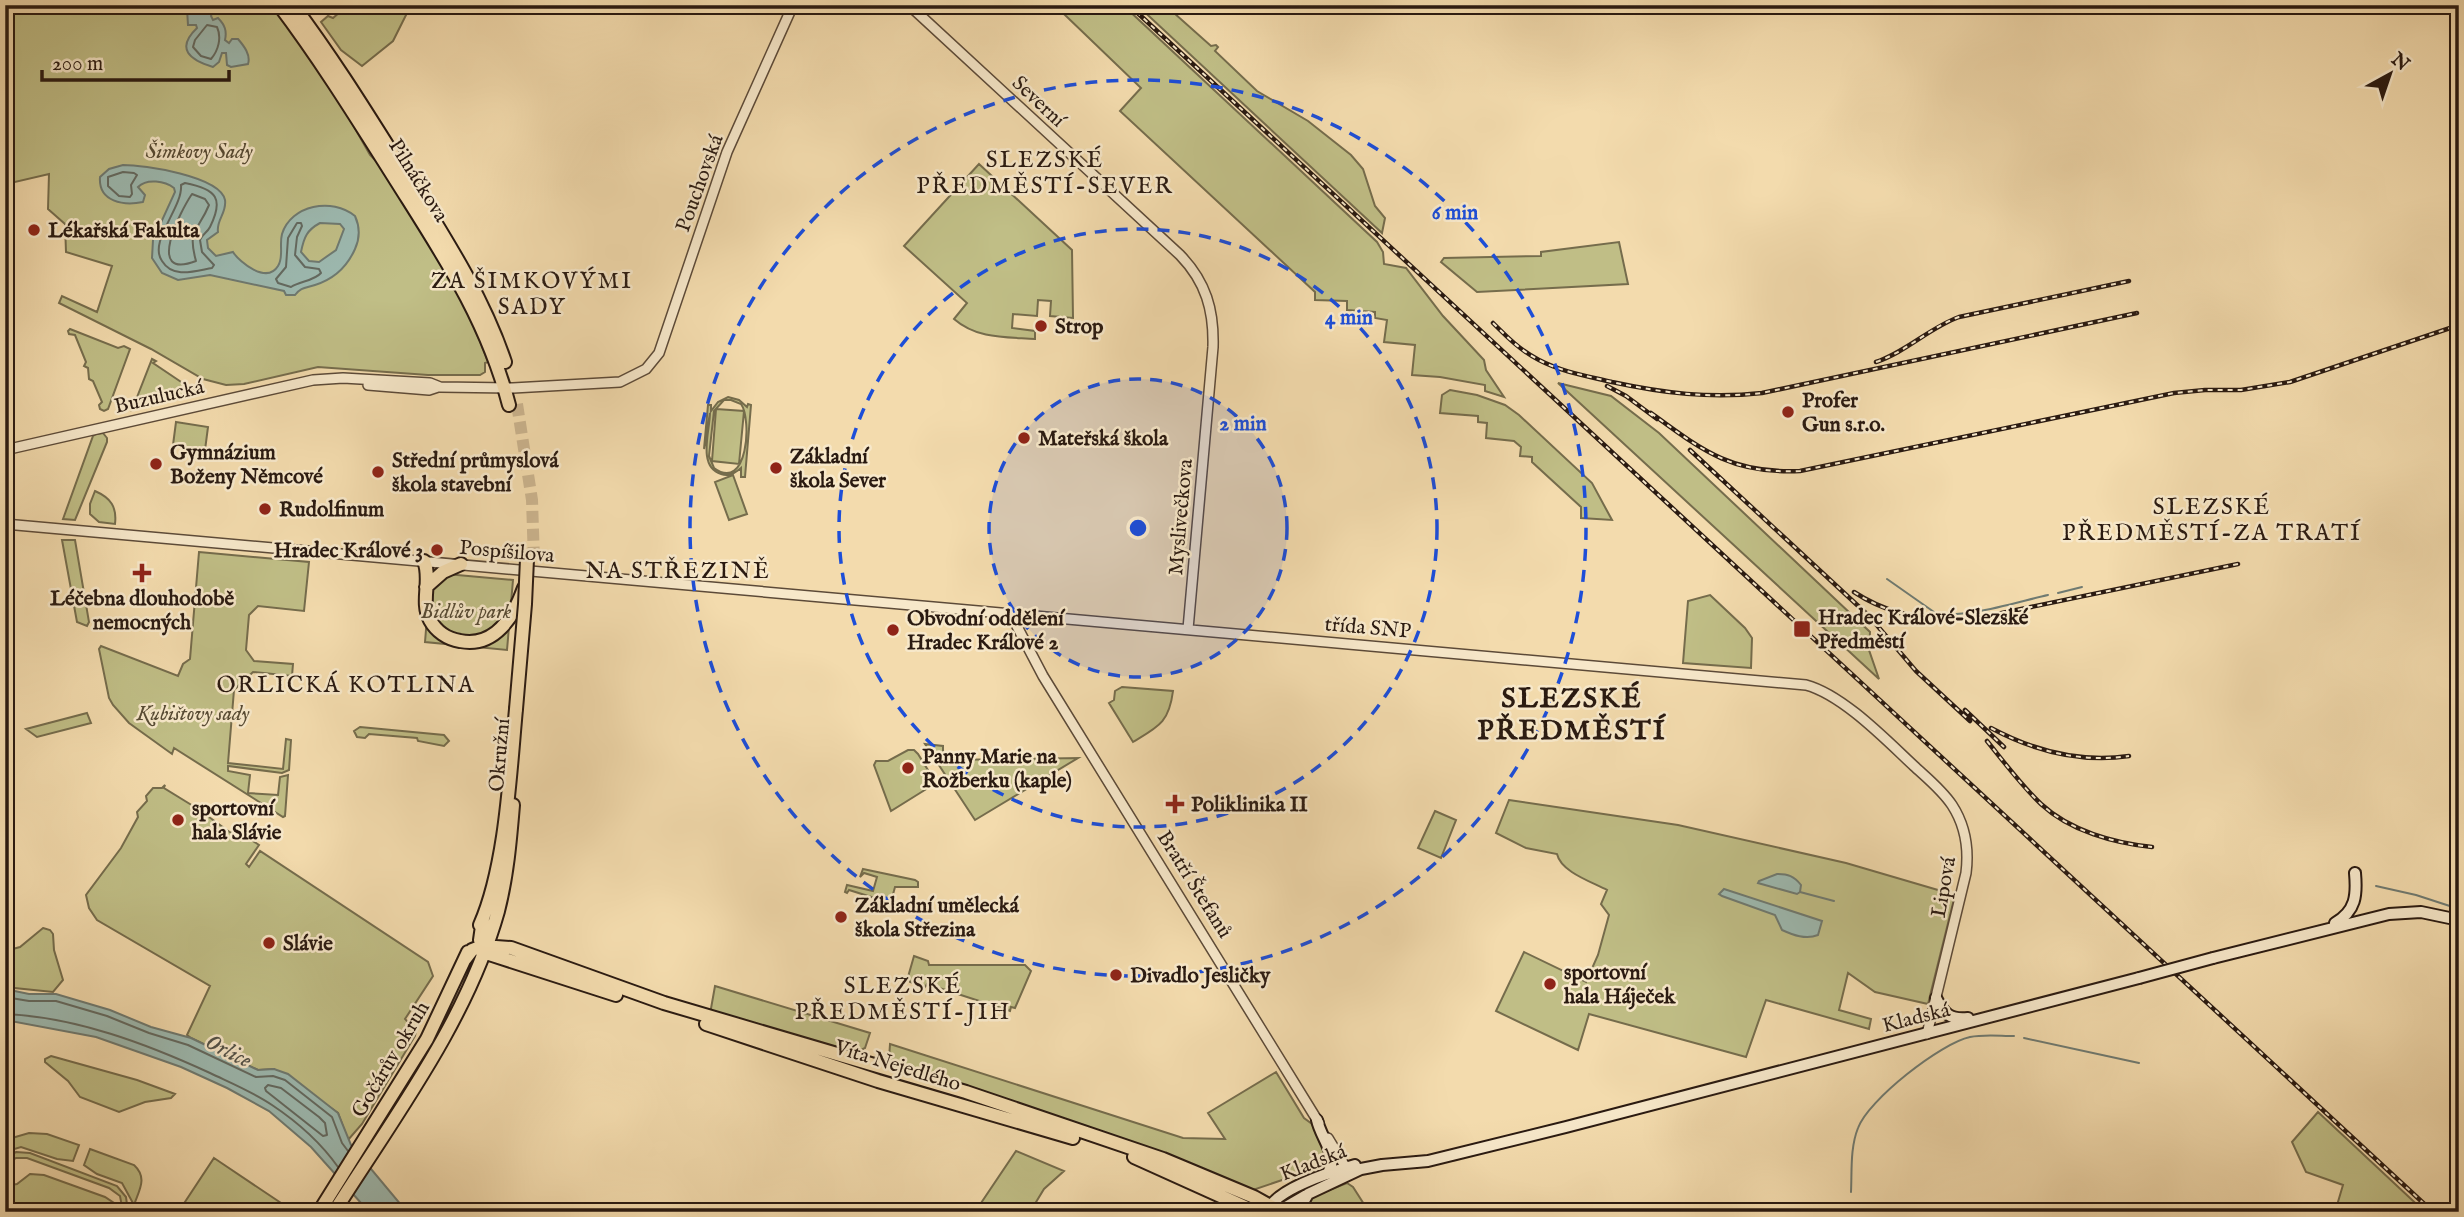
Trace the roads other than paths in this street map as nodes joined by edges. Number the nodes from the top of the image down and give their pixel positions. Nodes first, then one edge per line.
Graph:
1 (279, 5) edge
2 (293, 5) edge
3 (793, 5) edge
4 (909, 5) edge
5 (1212, 365) joint
6 (642, 372) joint
7 (509, 388) junction
8 (513, 404) tunnel mouth
9 (5, 450) edge
10 (5, 524) edge
11 (424, 561) junction
12 (461, 565) junction
13 (526, 581) junction
14 (426, 587) junction
15 (922, 605) joint
16 (1010, 613) junction
17 (1188, 629) junction
18 (1812, 686) joint
19 (519, 709) junction
20 (2355, 873) dead end
21 (489, 920) junction
22 (2459, 920) edge
23 (2323, 929) junction
24 (485, 947) junction
25 (508, 948) junction
26 (465, 959) junction
27 (512, 962) junction
28 (476, 973) junction
29 (1936, 998) junction
30 (1995, 1016) junction
31 (1927, 1034) junction
32 (1317, 1120) junction
33 (373, 1138) junction
34 (1338, 1155) junction
35 (1360, 1164) junction
36 (1382, 1165) junction
37 (1348, 1171) junction
38 (1327, 1174) junction
39 (1308, 1194) junction
40 (1277, 1209) edge
41 (325, 1211) edge
42 (1256, 1212) edge
43 (1304, 1212) edge

1 - 7 main road, Pilnáčkova
2 - 7 main road, Pilnáčkova
3 - 6 street, Pouchovská
4 - 5 street, Severní
5 - 17 street, Myslivečkova
6 - 7 street, Buzulucká
7 - 8 main road
7 - 9 street, Buzulucká
10 - 11 street, Pospíšilova
11 - 12 street, Pospíšilova
11 - 14 main road
12 - 14 main road
12 - 15 street, Pospíšilova
13 - 14 main road
13 - 19 main road, Okružní, bridge
13 - 19 main road, Okružní, bridge
15 - 16 street, třída SNP
16 - 17 street, třída SNP
16 - 32 street, Bratří Štefanů
17 - 18 street, třída SNP
18 - 29 street, Lipová
19 - 21 main road, Okružní
20 - 23 main road
21 - 24 main road, Okružní
21 - 25 main road
21 - 26 main road, Gočárův okruh
22 - 23 main road, Kladská
23 - 30 main road, Kladská, bridge
24 - 25 main road, Víta Nejedlého
24 - 26 main road
24 - 27 main road, Víta Nejedlého
24 - 28 main road, Gočárův okruh
25 - 40 main road, Víta Nejedlého
26 - 33 main road, Gočárův okruh
27 - 28 main road
27 - 42 main road, Víta Nejedlého
28 - 33 main road, Gočárův okruh
29 - 30 main road
29 - 31 street, Lipová
30 - 31 main road, Kladská
31 - 36 main road, Kladská
32 - 34 street, Bratří Štefanů
32 - 38 main road
33 - 41 main road, Gočárův okruh
34 - 35 main road
34 - 37 street, Bratří Štefanů
35 - 36 main road, Kladská
35 - 37 main road, Kladská
36 - 37 main road, Kladská
37 - 38 main road, Kladská
37 - 39 main road, Kladská
38 - 40 main road, Kladská
39 - 40 main road, Kladská
39 - 43 main road

